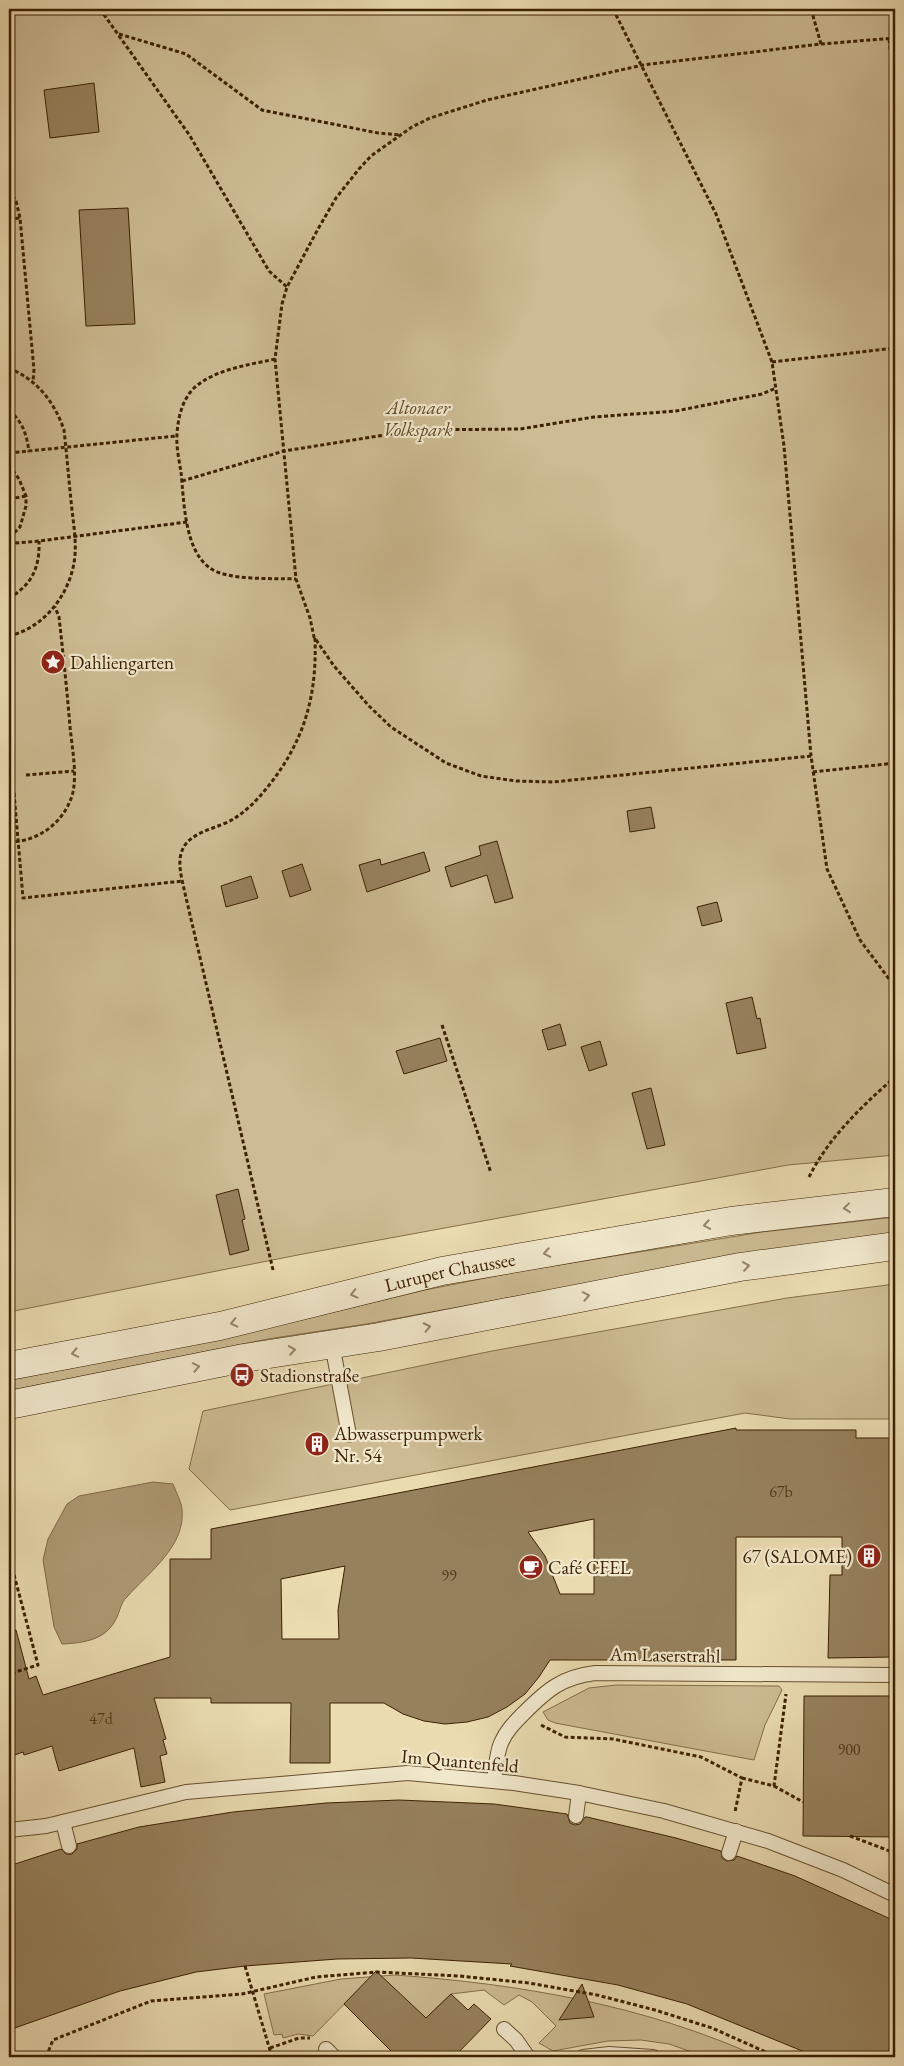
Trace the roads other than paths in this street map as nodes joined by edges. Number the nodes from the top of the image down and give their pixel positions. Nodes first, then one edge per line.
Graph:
1 (895, 1202) edge
2 (895, 1246) edge
3 (332, 1344) junction
4 (9, 1366) edge
5 (9, 1405) edge
6 (349, 1435) dead end
7 (895, 1675) edge
8 (494, 1781) junction
9 (579, 1793) junction
10 (576, 1816) dead end
11 (63, 1822) junction
12 (9, 1830) edge
13 (732, 1830) junction
14 (69, 1846) dead end
15 (729, 1853) dead end
16 (895, 1895) edge
17 (504, 2029) dead end
18 (528, 2057) edge
19 (583, 2057) edge
20 (653, 2057) edge

1 -> 4 main road, Luruper Chaussee
3 -> 2 main road
5 -> 3 main road
3 - 6 lane
7 - 8 lane, Am Laserstrahl
8 - 9 lane, Im Quantenfeld
8 - 11 lane, Im Quantenfeld
9 - 10 lane
9 - 13 lane, Im Quantenfeld
11 - 12 lane, Im Quantenfeld
11 - 14 lane
13 - 15 lane
13 - 16 lane, Im Quantenfeld
17 - 18 lane
19 - 20 lane

